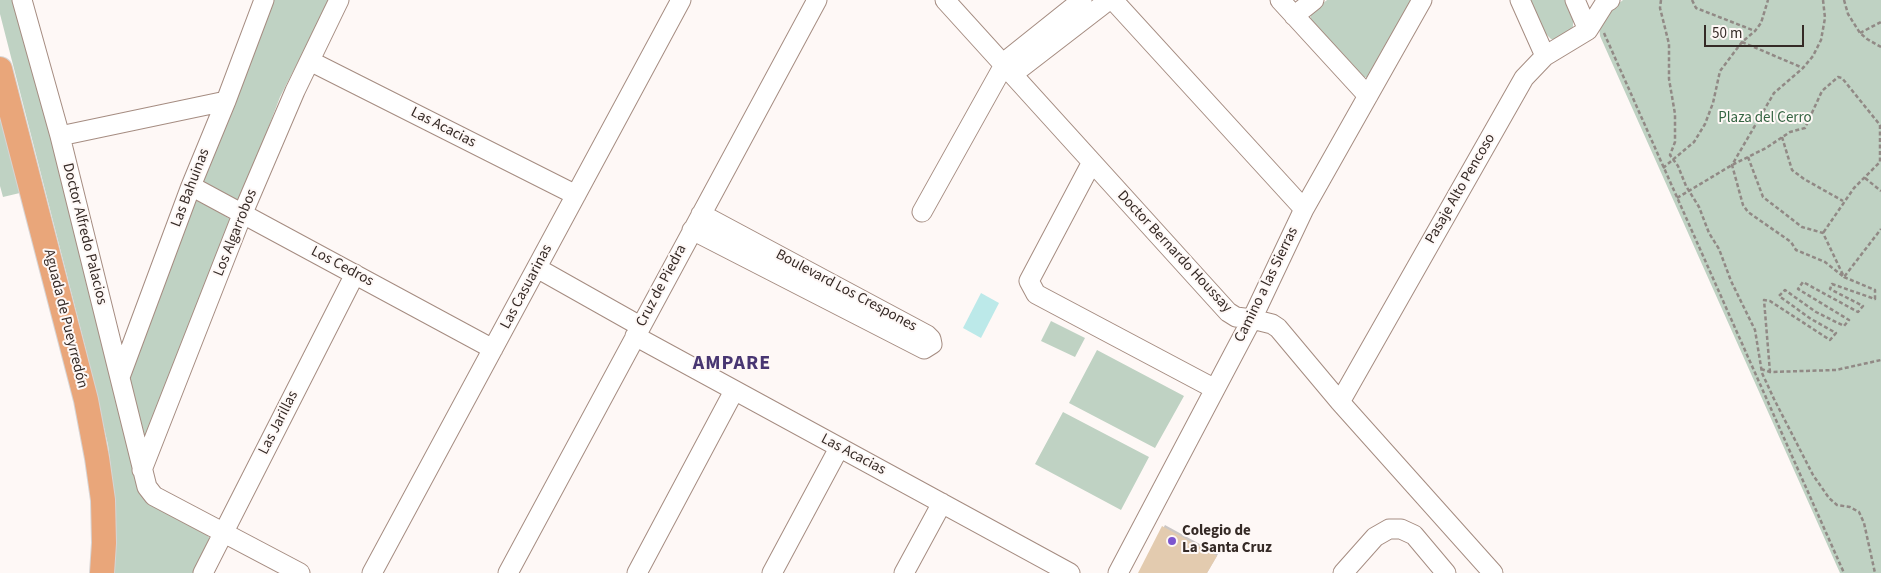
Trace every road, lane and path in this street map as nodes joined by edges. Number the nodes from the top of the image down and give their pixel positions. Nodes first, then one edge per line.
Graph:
1 (22, 0) edge
2 (264, 0) edge
3 (339, 0) edge
4 (681, 0) edge
5 (817, 0) edge
6 (945, 0) edge
7 (1082, 0) edge
8 (1109, 0) edge
9 (1113, 0) edge
10 (1280, 0) edge
11 (1314, 0) edge
12 (1422, 0) edge
13 (1520, 0) edge
14 (1575, 0) edge
15 (1610, 0) edge
16 (1661, 0) edge
17 (1692, 0) edge
18 (1768, 0) edge
19 (1823, 0) edge
20 (1844, 0) edge
21 (1294, 16) junction
22 (1881, 22) edge
23 (1596, 30) junction
24 (1755, 30) junction
25 (1860, 33) junction
26 (1742, 42) junction
27 (1881, 47) edge
28 (1545, 56) junction
29 (310, 61) junction
30 (1006, 68) junction
31 (1803, 68) junction
32 (1, 77) edge
33 (1368, 96) junction
34 (226, 101) junction
35 (60, 136) junction
36 (1782, 137) junction
37 (1748, 157) junction
38 (1673, 159) junction
39 (1092, 162) junction
40 (1732, 165) junction
41 (1663, 168) junction
42 (1864, 178) junction
43 (191, 186) junction
44 (1689, 190) junction
45 (1881, 191) edge
46 (576, 195) junction
47 (1677, 198) junction
48 (1843, 201) junction
49 (1304, 209) junction
50 (922, 212) dead end
51 (701, 214) junction
52 (242, 215) junction
53 (1881, 229) edge
54 (692, 230) junction
55 (1823, 233) junction
56 (537, 268) junction
57 (355, 274) junction
58 (1844, 277) junction
59 (1252, 319) junction
60 (638, 331) junction
61 (493, 349) junction
62 (1881, 360) edge
63 (1761, 368) junction
64 (1770, 372) junction
65 (120, 378) junction
66 (1215, 389) junction
67 (734, 391) junction
68 (1340, 402) junction
69 (839, 448) junction
70 (142, 470) junction
71 (942, 503) junction
72 (224, 531) junction
73 (1043, 567) edge
74 (102, 573) edge
75 (203, 573) edge
76 (300, 573) edge
77 (372, 573) edge
78 (508, 573) edge
79 (637, 573) edge
80 (772, 573) edge
81 (904, 573) edge
82 (1070, 573) edge
83 (1118, 573) edge
84 (1343, 573) edge
85 (1446, 573) edge
86 (1493, 573) edge
87 (1844, 573) edge
88 (1874, 573) edge

1 - 35 street, Doctor Alfredo Palacios
2 - 34 street, Las Bahuinas
3 - 29 street, Los Algarrobos
4 - 46 street, Las Casuarinas
5 - 51 street, Cruz de Piedra
6 - 30 street, Doctor Bernardo Houssay
7 - 30 street
8 - 30 street
9 - 49 street
10 - 21 street
11 - 21 street
12 - 33 street, Camino a las Sierras
13 - 28 street
14 - 23 street
15 - 23 street, Pasaje Alto Pencoso
16 - 38 path
17 - 24 path
18 - 24 path
19 - 31 path
20 - 25 path
21 - 33 street
22 - 25 path
23 - 28 street, Pasaje Alto Pencoso
23 - 41 path
24 - 26 path
25 - 27 path
26 - 31 path
26 - 38 path
28 - 68 street, Pasaje Alto Pencoso
29 - 46 street, Las Acacias
29 - 52 street, Los Algarrobos
30 - 39 street, Doctor Bernardo Houssay
30 - 50 street
31 - 40 path
32 - 74 main road, Aguada de Pueyrredón
33 - 49 street, Camino a las Sierras
34 - 35 street
34 - 43 street, Las Bahuinas
35 - 65 street, Doctor Alfredo Palacios
36 - 37 path
36 - 42 path
36 - 48 path
37 - 40 path
37 - 55 path
38 - 41 path
38 - 44 path
39 - 59 street, Doctor Bernardo Houssay
39 - 66 street
40 - 44 path
40 - 58 path
41 - 47 path
42 - 45 path
42 - 48 path
43 - 52 street, Los Cedros
43 - 65 street, Las Bahuinas
44 - 47 path
44 - 63 path
46 - 56 street, Las Casuarinas
47 - 87 path
48 - 55 path
49 - 59 street, Camino a las Sierras
51 - 54 street, Cruz de Piedra
51 - 54 street, Boulevard Los Crespones
52 - 57 street, Los Cedros
52 - 70 street, Los Algarrobos
53 - 58 path
54 - 60 street, Cruz de Piedra
55 - 58 path
56 - 60 street, Las Acacias
56 - 61 street, Las Casuarinas
57 - 61 street, Los Cedros
57 - 72 street, Las Jarillas
58 - 64 path
59 - 66 street, Camino a las Sierras
59 - 68 street, Doctor Bernardo Houssay
60 - 67 street, Las Acacias
60 - 78 street, Cruz de Piedra
61 - 77 street, Las Casuarinas
62 - 64 path
63 - 64 path
63 - 88 path
65 - 70 street, Doctor Alfredo Palacios
66 - 83 street, Camino a las Sierras
67 - 69 street, Las Acacias
67 - 79 street
68 - 86 street, Doctor Bernardo Houssay
69 - 71 street, Las Acacias
69 - 80 street
70 - 72 street, Doctor Alfredo Palacios
71 - 73 street, Las Acacias
71 - 81 street
72 - 75 street, Las Jarillas
72 - 76 street, Doctor Alfredo Palacios
73 - 82 street, Las Acacias
84 - 85 street

